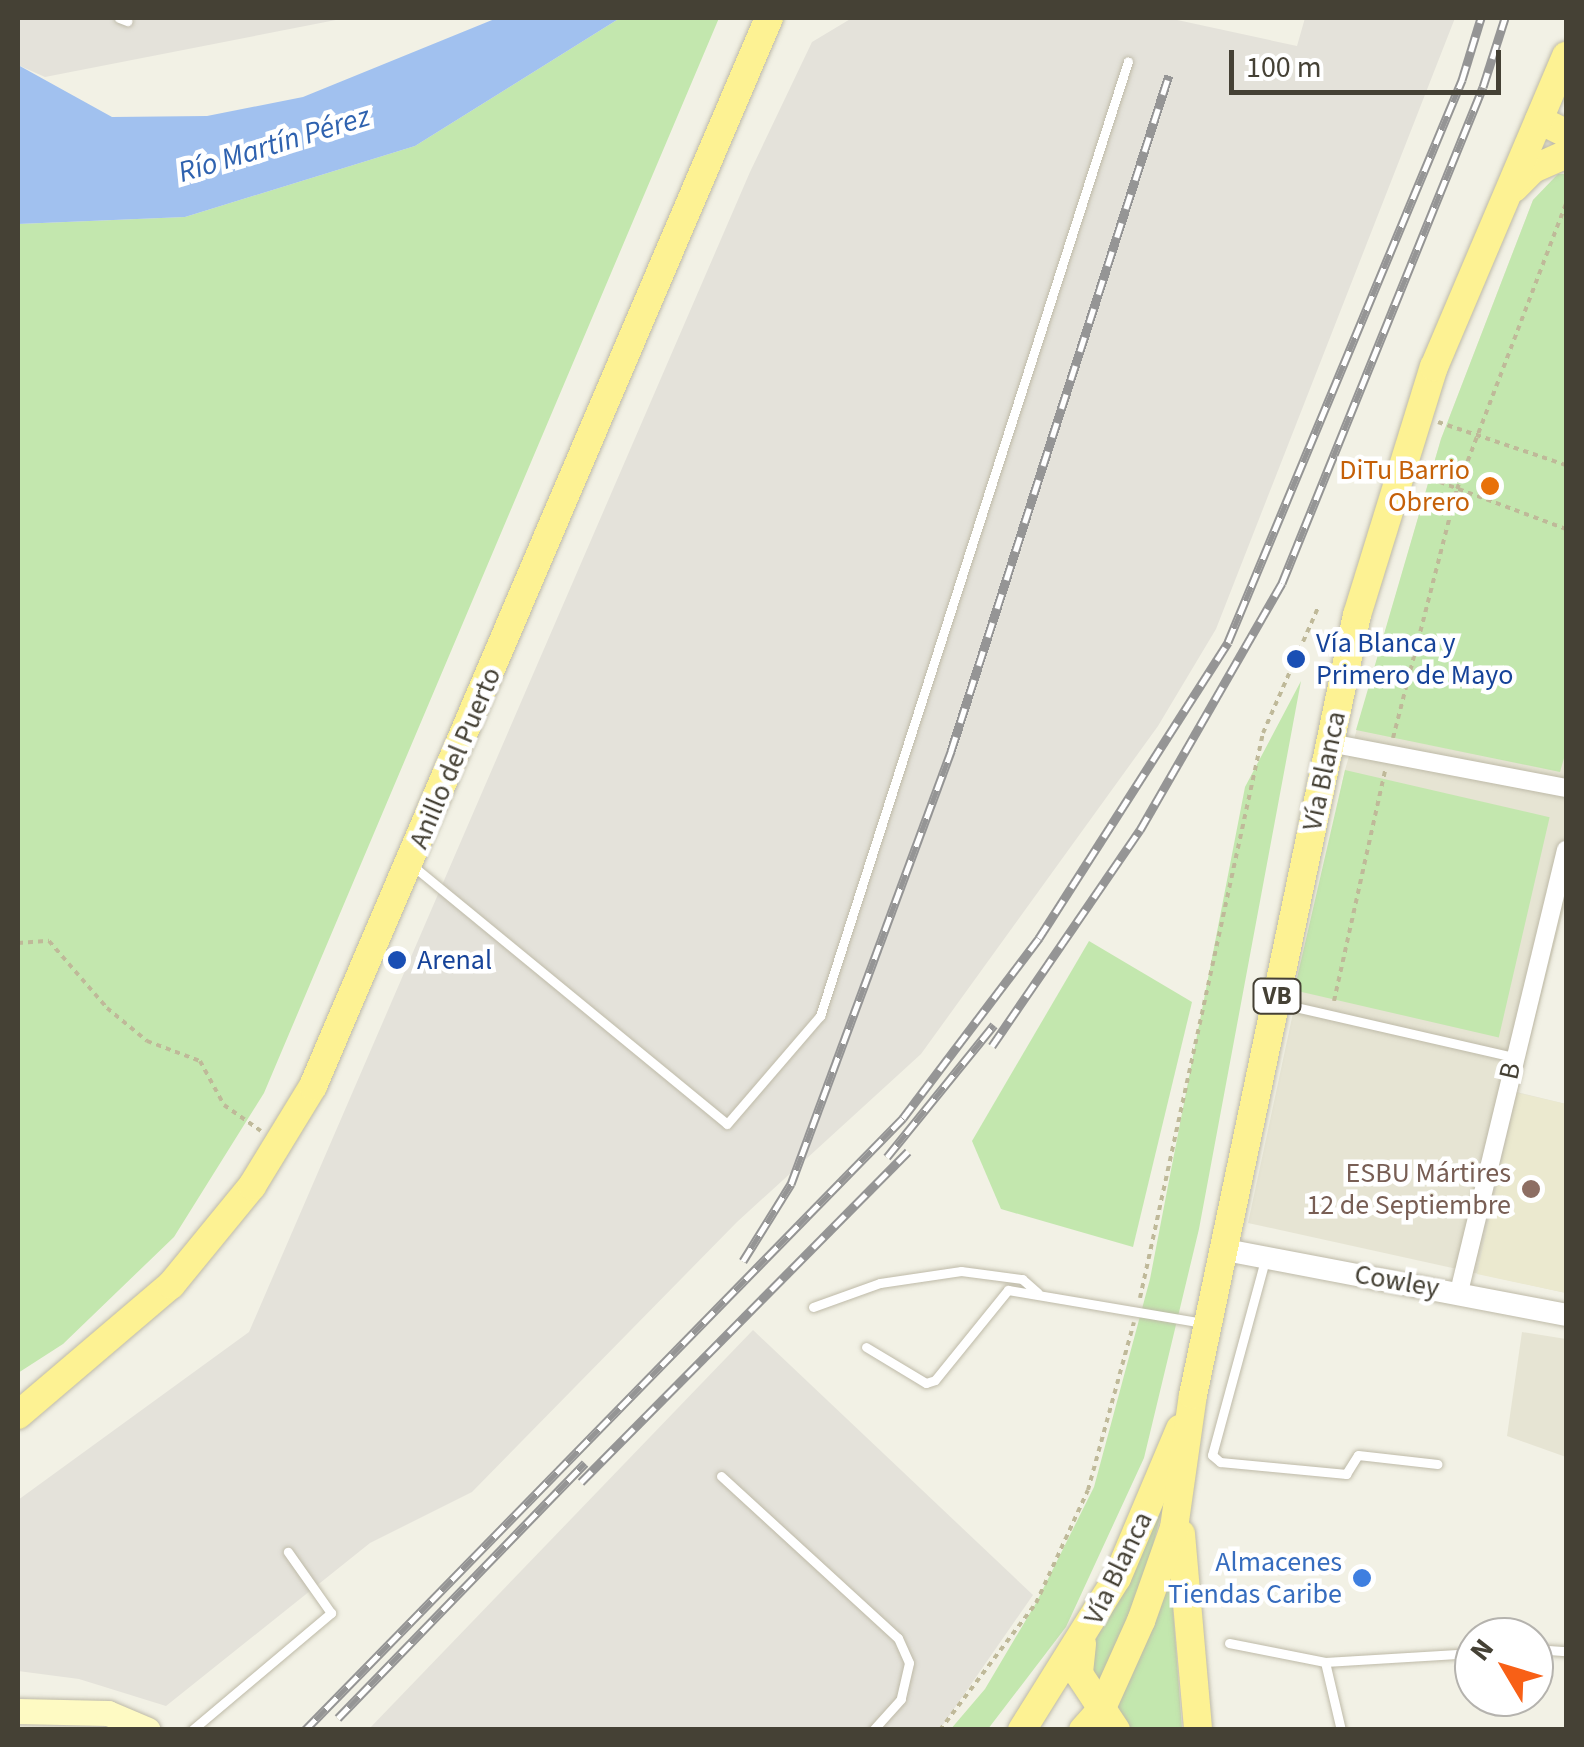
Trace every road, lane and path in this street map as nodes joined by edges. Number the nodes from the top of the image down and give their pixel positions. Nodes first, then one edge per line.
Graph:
1 (769, 18) edge
2 (1566, 56) edge
3 (1128, 61) dead end
4 (1539, 120) junction
5 (1566, 133) edge
6 (1566, 154) edge
7 (1566, 203) edge
8 (1499, 210) junction
9 (1421, 411) junction
10 (1476, 435) junction
11 (1566, 466) edge
12 (1402, 467) junction
13 (1457, 489) junction
14 (1566, 530) edge
15 (1318, 608) dead end
16 (1330, 743) junction
17 (1389, 755) junction
18 (1566, 788) edge
19 (1566, 850) edge
20 (411, 864) junction
21 (18, 943) edge
22 (1275, 1002) junction
23 (1331, 1015) junction
24 (1513, 1057) junction
25 (279, 1144) junction
26 (1226, 1250) junction
27 (1266, 1257) junction
28 (1459, 1292) junction
29 (1040, 1294) junction
30 (813, 1307) dead end
31 (1137, 1313) junction
32 (1566, 1315) edge
33 (1210, 1325) junction
34 (866, 1347) dead end
35 (1193, 1395) junction
36 (18, 1415) edge
37 (1437, 1464) dead end
38 (721, 1476) dead end
39 (1182, 1493) junction
40 (288, 1552) dead end
41 (1092, 1625) junction
42 (1228, 1643) dead end
43 (1454, 1654) edge
44 (1325, 1662) junction
45 (18, 1711) edge
46 (105, 1721) edge
47 (1100, 1723) edge
48 (148, 1730) edge
49 (192, 1730) edge
50 (873, 1730) edge
51 (940, 1730) edge
52 (1022, 1730) edge
53 (1198, 1730) edge
54 (1341, 1730) edge

1 - 20 main road, Anillo del Puerto
2 - 4 main road, Vía Blanca / VB
3 - 20 lane
4 - 5 main road
4 - 8 main road, Vía Blanca / VB
6 - 8 main road
7 - 10 path
8 - 9 main road, Vía Blanca / VB
9 - 10 path
9 - 12 main road, Vía Blanca / VB
10 - 11 path
10 - 13 path
12 - 13 path
12 - 16 main road, Vía Blanca / VB
13 - 14 path
13 - 17 path
15 - 31 path
16 - 17 street
16 - 22 main road, Vía Blanca / VB
17 - 18 street
17 - 23 path
19 - 24 street, B
20 - 25 main road, Anillo del Puerto
21 - 25 path
22 - 23 lane
22 - 26 main road, Vía Blanca / VB
23 - 24 lane
24 - 28 street, B
25 - 36 main road, Anillo del Puerto
26 - 27 street, Cowley
26 - 33 main road, Vía Blanca / VB
27 - 28 street, Cowley
27 - 37 lane
28 - 32 street, Cowley
29 - 30 lane
29 - 31 lane
29 - 34 lane
31 - 33 lane
31 - 51 path
33 - 35 main road, Vía Blanca / VB
35 - 39 main road, Vía Blanca / VB
35 - 41 main road, Vía Blanca / VB
38 - 50 lane
39 - 47 main road, Vía Blanca / VB
39 - 53 main road
40 - 49 lane
41 - 47 main road
41 - 52 main road, Vía Blanca / VB
42 - 44 lane
43 - 44 lane
44 - 54 lane
45 - 46 main road
46 - 48 main road

